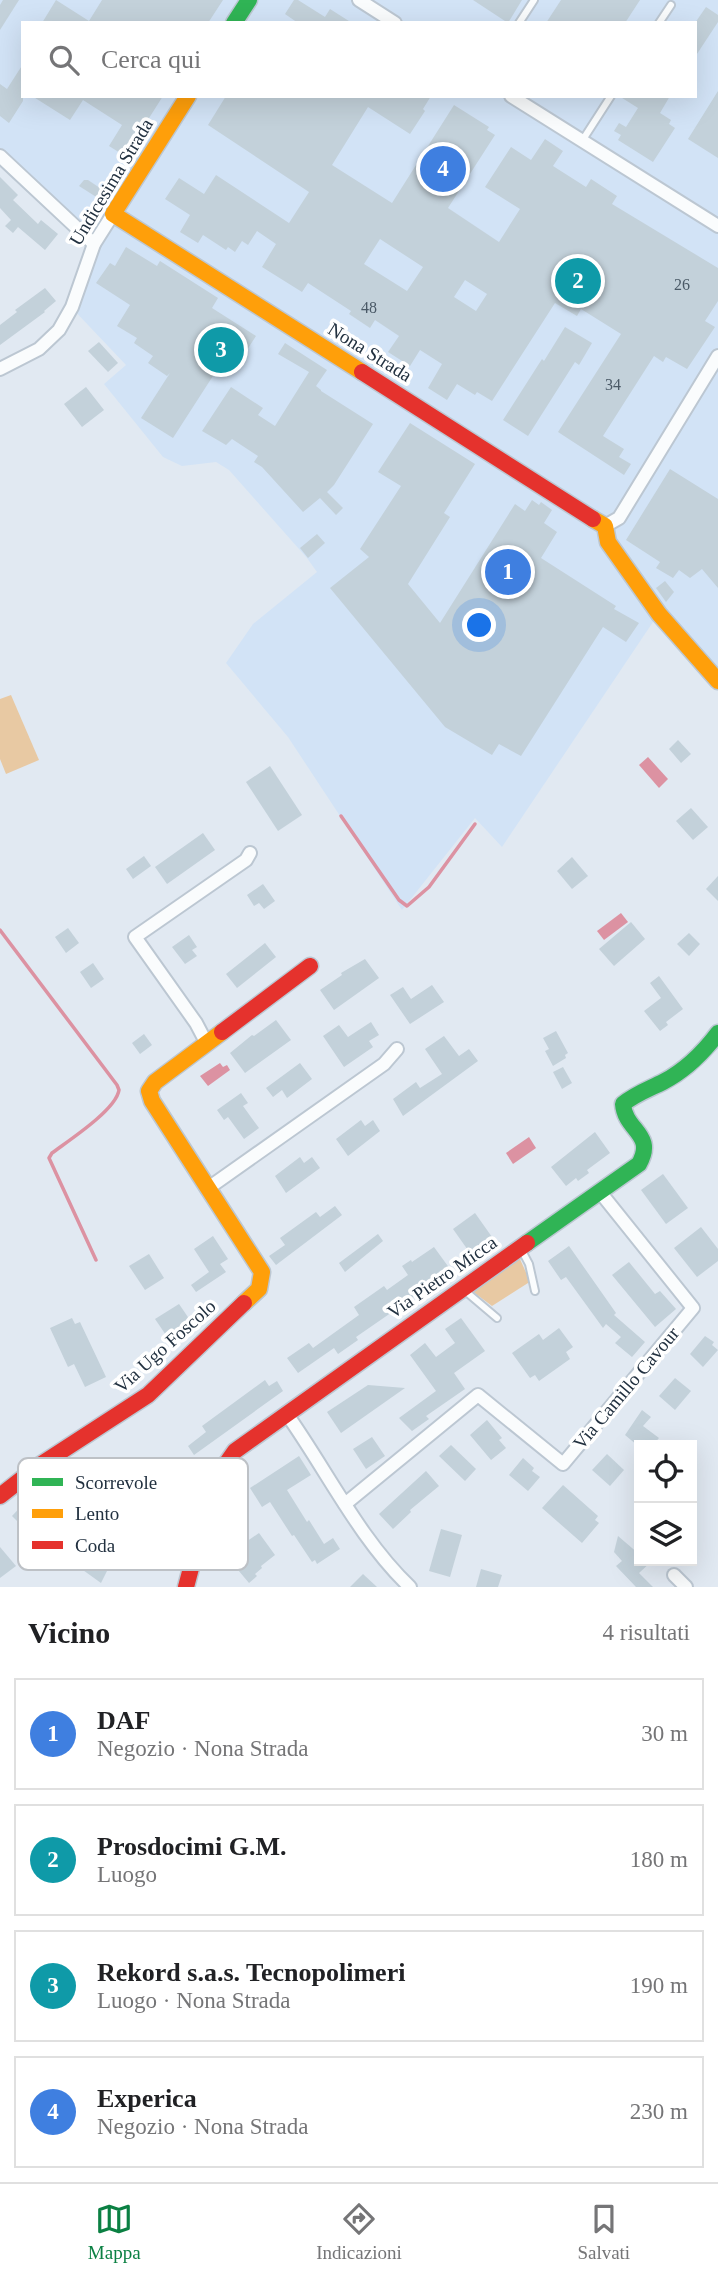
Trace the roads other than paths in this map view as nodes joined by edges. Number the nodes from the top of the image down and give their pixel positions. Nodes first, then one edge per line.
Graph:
1 (249, 0) edge
2 (359, 0) edge
3 (534, 0) edge
4 (671, 5) dead end
5 (235, 21) edge
6 (392, 21) edge
7 (520, 21) edge
8 (660, 21) edge
9 (187, 98) edge
10 (514, 98) edge
11 (610, 98) edge
12 (582, 141) junction
13 (0, 156) edge
14 (113, 214) junction
15 (718, 226) edge
16 (94, 244) junction
17 (718, 356) edge
18 (0, 369) edge
19 (605, 526) junction
20 (718, 681) edge
21 (250, 853) dead end
22 (310, 966) dead end
23 (718, 1033) edge
24 (206, 1042) junction
25 (397, 1049) dead end
26 (207, 1189) junction
27 (600, 1192) junction
28 (520, 1248) junction
29 (462, 1288) junction
30 (536, 1291) dead end
31 (497, 1318) dead end
32 (286, 1413) junction
33 (51, 1458) edge
34 (229, 1458) edge
35 (18, 1482) edge
36 (0, 1496) edge
37 (345, 1504) junction
38 (674, 1574) dead end
39 (410, 1587) edge
40 (686, 1587) edge

1 - 5 street
2 - 6 street
3 - 7 lane
4 - 8 lane
9 - 14 street, Undicesima Strada
10 - 12 street
11 - 12 lane
12 - 15 street
13 - 16 street
14 - 16 street, Undicesima Strada
14 - 19 street, Nona Strada
16 - 18 street, Undicesima Strada
17 - 19 street
19 - 20 street
21 - 24 street
22 - 24 street, Via Ugo Foscolo
23 - 27 street, Via Pietro Micca
24 - 26 street, Via Ugo Foscolo
25 - 26 street
26 - 33 street, Via Ugo Foscolo
27 - 28 street, Via Pietro Micca
27 - 37 street, Via Camillo Cavour
28 - 29 street, Via Pietro Micca
28 - 30 lane
29 - 31 lane
29 - 32 street, Via Pietro Micca
32 - 34 street, Via Pietro Micca
32 - 37 street
35 - 36 street, Via Ugo Foscolo
37 - 39 street
38 - 40 street

